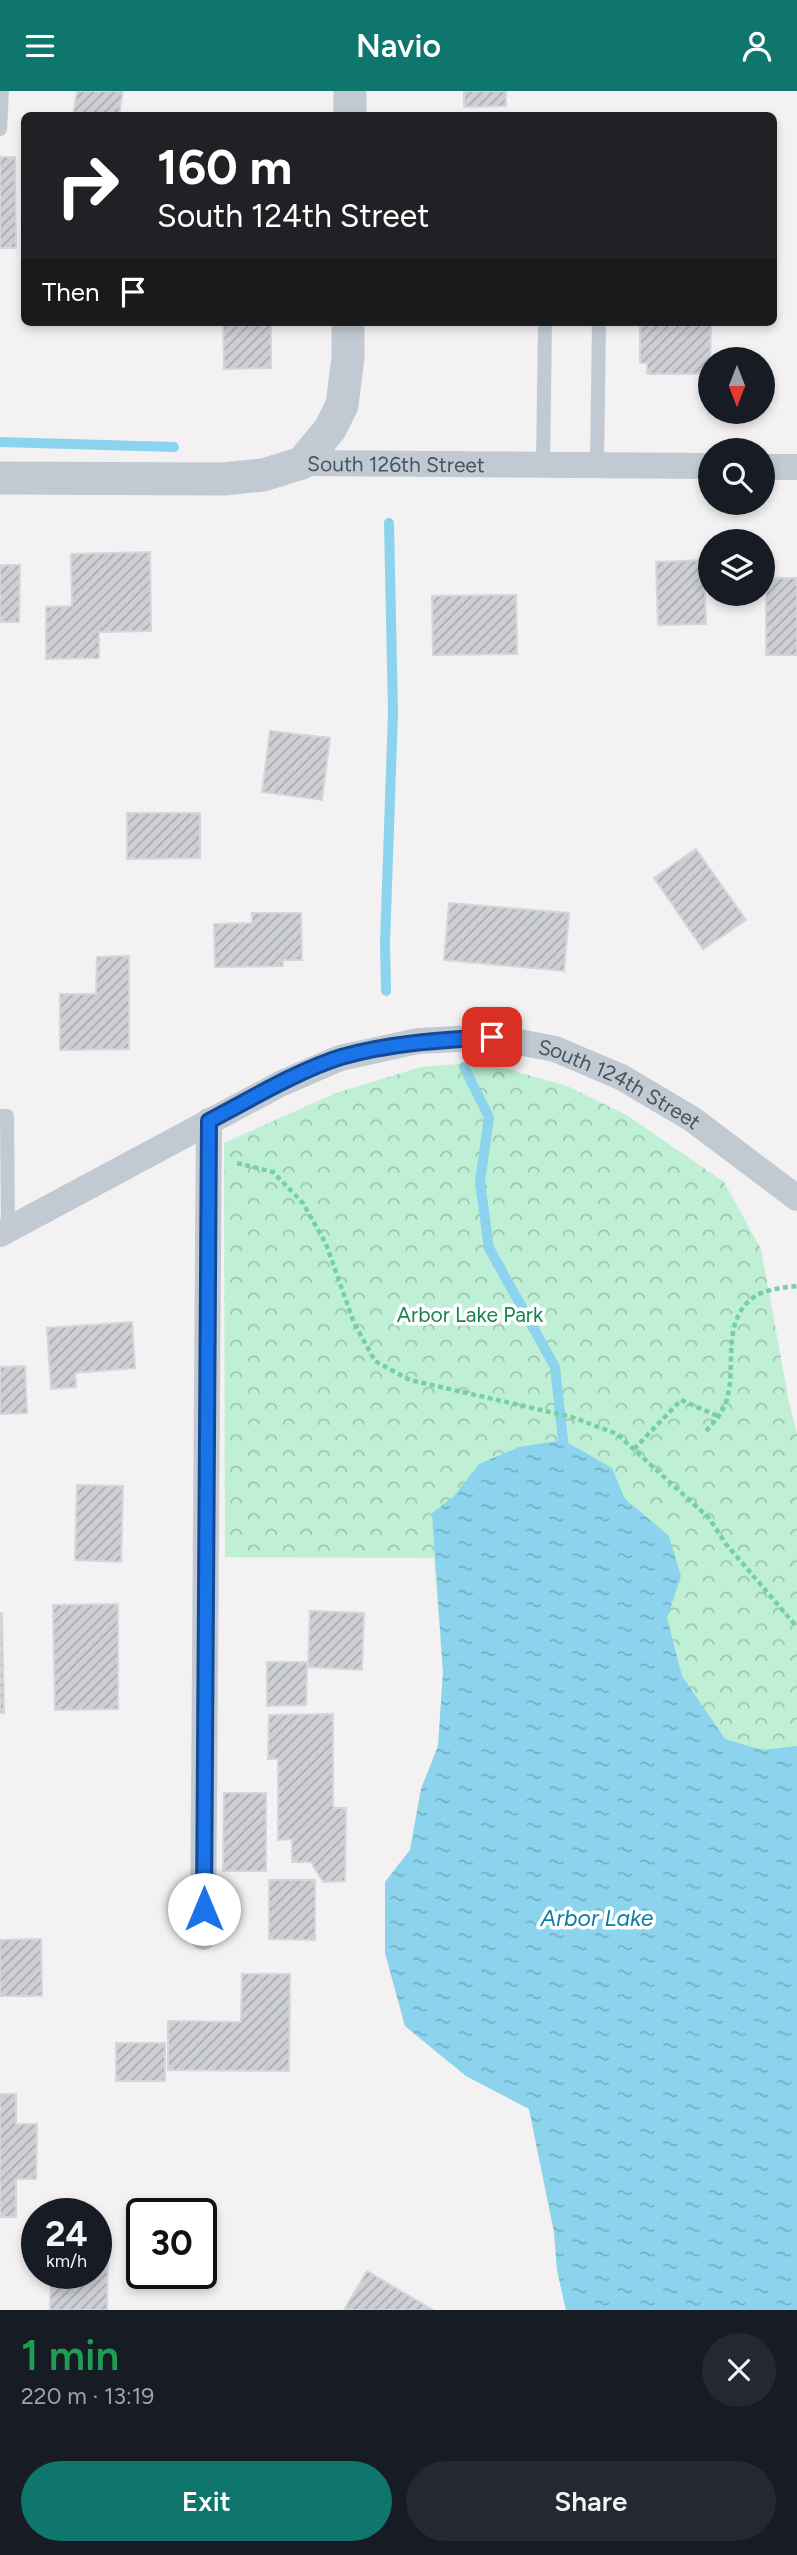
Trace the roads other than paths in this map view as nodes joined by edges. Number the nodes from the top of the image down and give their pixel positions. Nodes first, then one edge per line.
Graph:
1 (2, 91) edge
2 (350, 91) edge
3 (350, 112) edge
4 (0, 129) edge
5 (348, 326) edge
6 (544, 326) edge
7 (599, 326) edge
8 (302, 463) junction
9 (543, 465) junction
10 (597, 465) junction
11 (698, 466) edge
12 (775, 467) edge
13 (797, 467) edge
14 (0, 478) edge
15 (0, 1116) edge
16 (209, 1121) junction
17 (797, 1198) edge
18 (4, 1231) edge
19 (203, 1937) dead end

1 - 4 lane
2 - 3 street
5 - 8 street
6 - 9 lane
7 - 10 lane
8 - 9 street, South 126th Street
8 - 14 street, South 126th Street
9 - 10 street, South 126th Street
10 - 11 street, South 126th Street
12 - 13 street
15 - 18 lane
16 - 17 street, South 124th Street
16 - 18 street, South 124th Street
16 - 19 street

